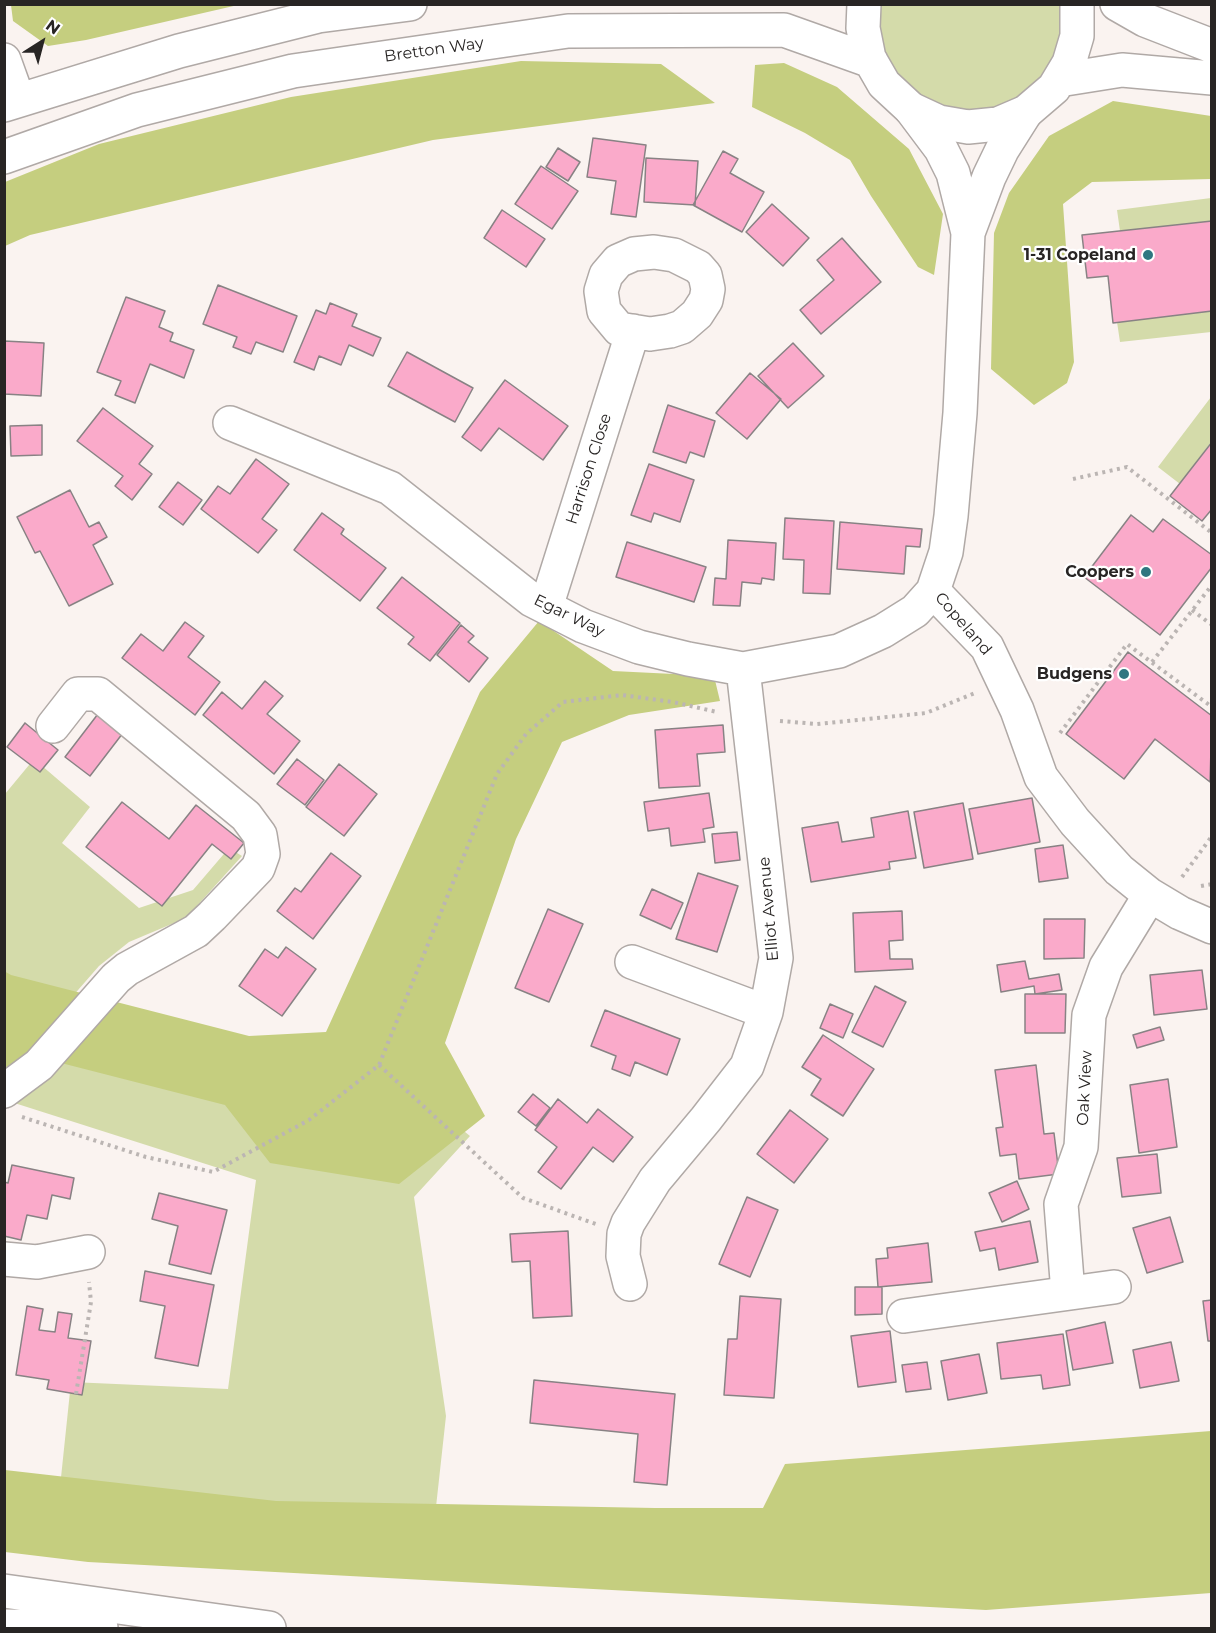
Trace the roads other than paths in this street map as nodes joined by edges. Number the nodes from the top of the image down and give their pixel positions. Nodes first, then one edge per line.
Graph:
1 (410, 4) edge
2 (864, 4) edge
3 (1077, 4) edge
4 (1117, 4) edge
5 (1212, 46) edge
6 (4, 60) edge
7 (871, 61) junction
8 (1212, 78) edge
9 (1059, 80) junction
10 (11, 102) edge
11 (911, 109) junction
12 (1026, 112) junction
13 (4, 157) edge
14 (968, 234) junction
15 (633, 331) dead end
16 (230, 423) dead end
17 (933, 591) junction
18 (546, 607) junction
19 (743, 669) junction
20 (53, 726) dead end
21 (1163, 889) junction
22 (1212, 927) edge
23 (632, 962) dead end
24 (766, 1012) junction
25 (10, 1103) edge
26 (88, 1252) road end
27 (4, 1259) edge
28 (630, 1284) dead end
29 (1114, 1287) dead end
30 (1068, 1293) junction
31 (904, 1316) dead end
32 (4, 1591) edge
33 (4, 1626) edge
34 (101, 1629) edge
35 (269, 1629) edge

1 - 10 main road
2 - 7 main road
3 - 9 main road
4 - 5 main road
6 - 10 main road
7 - 11 main road
7 - 13 main road, Bretton Way
8 - 9 main road
9 - 12 main road
11 - 12 main road
11 - 14 main road, Copeland
12 - 14 main road, Copeland
14 - 17 main road, Copeland
15 - 18 main road, Harrison Close
16 - 18 main road, Egar Way
17 - 19 main road, Egar Way
17 - 21 main road, Copeland
18 - 19 main road, Egar Way
19 - 24 main road, Elliot Avenue
20 - 25 main road
21 - 22 main road, Copeland
21 - 30 main road, Oak View
23 - 24 main road
24 - 28 main road, Elliot Avenue
26 - 27 main road
29 - 30 main road
30 - 31 main road
32 - 35 main road
33 - 34 main road

